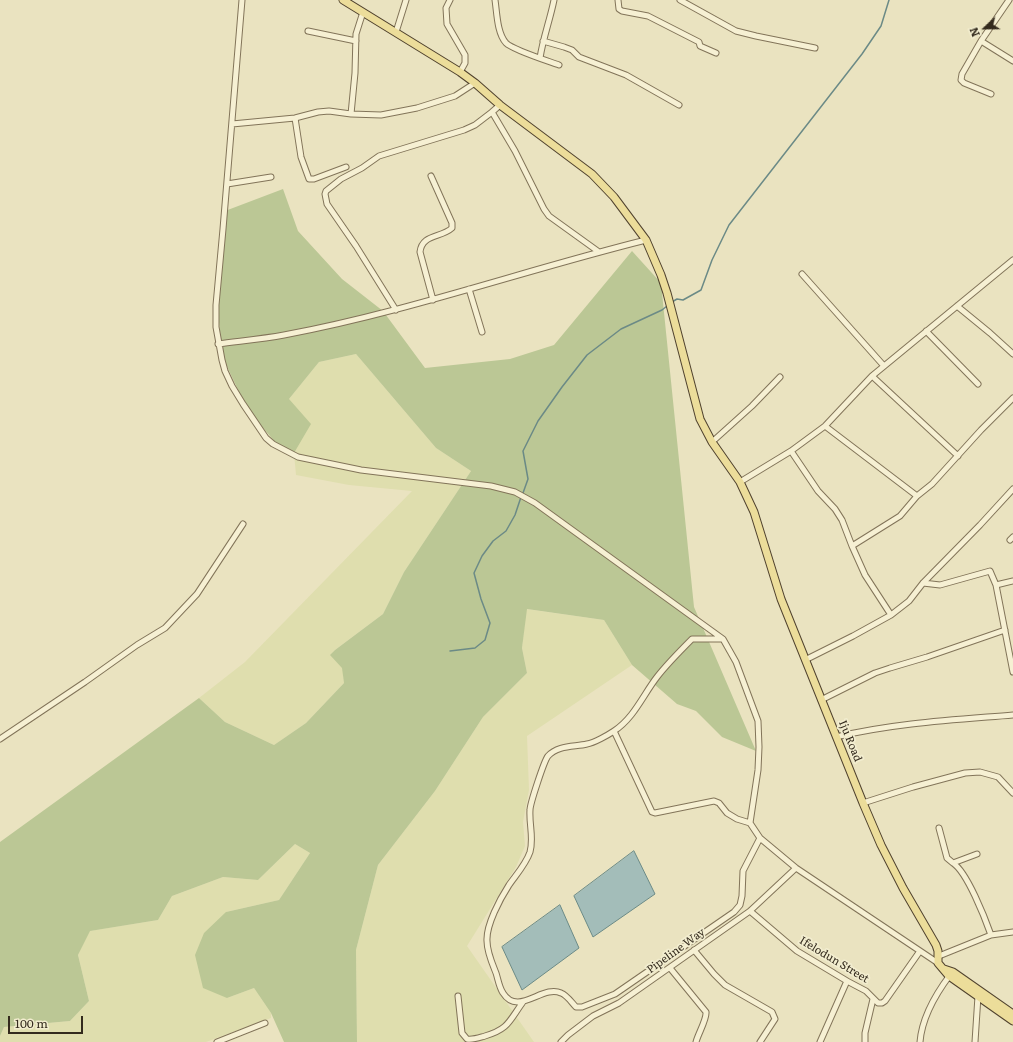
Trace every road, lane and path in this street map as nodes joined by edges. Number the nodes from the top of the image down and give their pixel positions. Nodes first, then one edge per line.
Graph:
1 (242, 0) edge
2 (343, 0) edge
3 (406, 0) edge
4 (450, 0) edge
5 (495, 0) edge
6 (554, 0) edge
7 (618, 0) edge
8 (680, 0) edge
9 (1009, 0) edge
10 (363, 12) junction
11 (308, 31) dead end
12 (396, 32) junction
13 (356, 41) junction
14 (543, 41) junction
15 (981, 41) junction
16 (815, 48) dead end
17 (716, 53) dead end
18 (540, 58) junction
19 (1013, 62) edge
20 (559, 65) dead end
21 (460, 72) junction
22 (475, 83) junction
23 (991, 94) dead end
24 (500, 105) junction
25 (679, 106) dead end
26 (492, 112) junction
27 (351, 114) junction
28 (295, 118) junction
29 (232, 124) junction
30 (346, 168) dead end
31 (431, 176) dead end
32 (271, 177) dead end
33 (227, 184) junction
34 (646, 240) junction
35 (599, 252) junction
36 (1013, 260) edge
37 (802, 274) dead end
38 (468, 290) junction
39 (433, 300) junction
40 (958, 306) junction
41 (396, 310) junction
42 (926, 331) junction
43 (482, 332) dead end
44 (218, 344) junction
45 (1013, 354) edge
46 (884, 366) junction
47 (872, 376) junction
48 (780, 377) dead end
49 (978, 384) dead end
50 (1013, 398) edge
51 (825, 426) junction
52 (712, 442) junction
53 (791, 451) junction
54 (958, 456) junction
55 (740, 482) junction
56 (1013, 489) edge
57 (917, 496) junction
58 (243, 524) dead end
59 (852, 546) junction
60 (1013, 581) edge
61 (923, 583) junction
62 (996, 585) junction
63 (891, 615) junction
64 (1005, 630) junction
65 (723, 639) junction
66 (1011, 646) edge
67 (805, 660) junction
68 (1013, 672) edge
69 (821, 700) junction
70 (1013, 715) edge
71 (614, 731) junction
72 (836, 737) junction
73 (0, 738) edge
74 (1013, 793) edge
75 (863, 803) junction
76 (750, 823) junction
77 (939, 828) dead end
78 (760, 838) junction
79 (977, 854) dead end
80 (953, 864) junction
81 (796, 868) junction
82 (750, 911) junction
83 (1013, 932) edge
84 (991, 935) junction
85 (694, 950) junction
86 (920, 951) junction
87 (940, 963) junction
88 (670, 968) junction
89 (951, 974) junction
90 (847, 981) junction
91 (458, 996) dead end
92 (978, 996) junction
93 (873, 999) junction
94 (523, 1002) junction
95 (1013, 1014) edge
96 (1013, 1021) edge
97 (265, 1023) dead end
98 (216, 1042) edge
99 (561, 1042) edge
100 (696, 1042) edge
101 (760, 1042) edge
102 (820, 1042) edge
103 (864, 1042) edge
104 (920, 1042) edge
105 (975, 1042) edge

1 - 29 street
2 - 10 main road, Iju Road
3 - 12 street
4 - 21 street
5 - 18 street
6 - 14 street
7 - 17 street
8 - 16 street
9 - 15 street
10 - 12 main road, Iju Road
10 - 13 street
11 - 13 street
12 - 21 main road, Iju Road
13 - 27 street
14 - 18 street
14 - 25 street
15 - 19 street
15 - 23 street
18 - 20 street
21 - 22 main road, Iju Road
22 - 24 main road, Iju Road
22 - 27 street
24 - 26 street
24 - 34 main road, Iju Road
26 - 35 street
26 - 41 street
27 - 28 street
28 - 29 street
28 - 30 street
29 - 33 street
31 - 39 street
32 - 33 street
33 - 44 street
34 - 35 street
34 - 52 main road, Iju Road
35 - 38 street
36 - 40 street
37 - 46 street
38 - 39 street
38 - 43 street
39 - 41 street
40 - 42 street
40 - 45 street
41 - 44 street
42 - 46 street
42 - 49 street
44 - 65 street
46 - 47 street
47 - 51 street
47 - 54 street
48 - 52 street
50 - 54 street
51 - 53 street
51 - 57 street
52 - 55 main road, Iju Road
53 - 55 street
53 - 59 street
54 - 57 street
55 - 67 main road, Iju Road
56 - 61 street
57 - 59 street
58 - 73 street
59 - 63 street
60 - 62 street
61 - 62 street
61 - 63 street
62 - 64 street
63 - 67 street
64 - 66 street
64 - 69 street
65 - 71 street
65 - 76 street
66 - 68 street
67 - 69 main road, Iju Road
69 - 72 main road, Iju Road
70 - 72 street
71 - 76 street
71 - 94 street
72 - 75 main road, Iju Road
74 - 75 street
75 - 87 main road, Iju Road
76 - 78 street
77 - 80 street
78 - 81 street
78 - 94 street
79 - 80 street
80 - 84 street
81 - 82 street, Pipeline Way
81 - 86 street
82 - 85 street, Pipeline Way
82 - 90 street, Ifelodun Street
83 - 84 street
84 - 87 street
85 - 88 street, Pipeline Way
85 - 101 street
86 - 87 street
86 - 93 street
87 - 89 main road, Iju Road
88 - 99 street, Pipeline Way
88 - 100 street
89 - 92 main road, Iju Road
89 - 95 main road, Iju Road
89 - 104 street
90 - 93 street, Ifelodun Street
90 - 102 street
91 - 94 street
92 - 96 main road, Iju Road
92 - 105 street
93 - 103 street, Ifelodun Street
97 - 98 street

